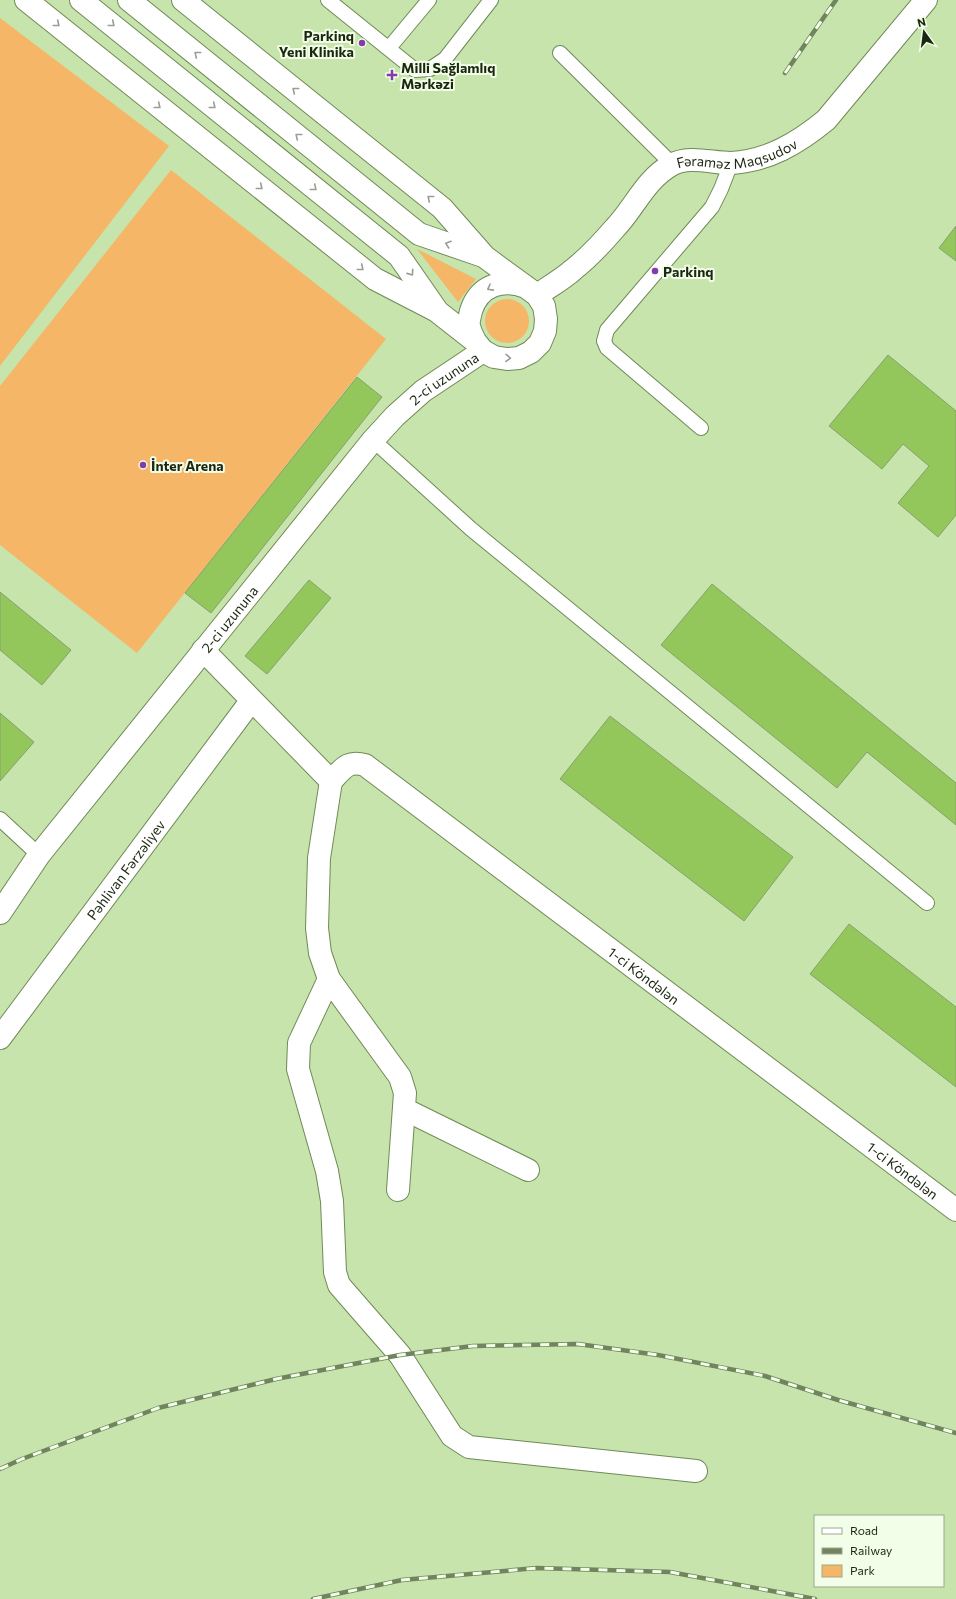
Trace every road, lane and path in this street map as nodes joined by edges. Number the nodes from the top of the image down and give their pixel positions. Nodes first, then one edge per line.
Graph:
1 (26, 0) edge
2 (82, 0) edge
3 (129, 0) edge
4 (183, 0) edge
5 (328, 0) edge
6 (429, 0) edge
7 (491, 0) edge
8 (926, 0) edge
9 (389, 48) junction
10 (560, 53) dead end
11 (731, 163) junction
12 (672, 164) junction
13 (485, 257) junction
14 (532, 291) junction
15 (438, 312) junction
16 (479, 346) junction
17 (701, 428) dead end
18 (373, 440) junction
19 (203, 650) junction
20 (251, 701) junction
21 (331, 781) junction
22 (0, 819) edge
23 (39, 855) junction
24 (927, 904) dead end
25 (0, 913) edge
26 (329, 979) junction
27 (0, 1038) edge
28 (404, 1109) junction
29 (528, 1170) dead end
30 (398, 1190) dead end
31 (956, 1210) edge
32 (696, 1471) dead end

1 -> 15 street
2 -> 15 street
13 -> 3 street
13 -> 4 street
5 - 9 lane
6 - 9 lane
7 - 9 lane
8 - 11 street, Fəraməz Maqsudov
10 - 12 lane
11 - 12 street, Fəraməz Maqsudov
11 - 17 lane
12 - 14 street, Fəraməz Maqsudov
13 - 14 street
14 -> 16 street
16 -> 14 street
15 - 16 street
16 - 18 street, 2-ci uzununa
18 - 19 street, 2-ci uzununa
18 - 24 lane
19 - 20 street
19 - 23 street, 2-ci uzununa
20 - 21 street
20 - 27 street, Pəhlivan Fərzəliyev
21 - 26 street
21 - 31 street, 1-ci Köndələn
22 - 23 lane
23 - 25 street, 2-ci uzununa
26 - 28 street
26 - 32 street
28 - 29 street
28 - 30 street

